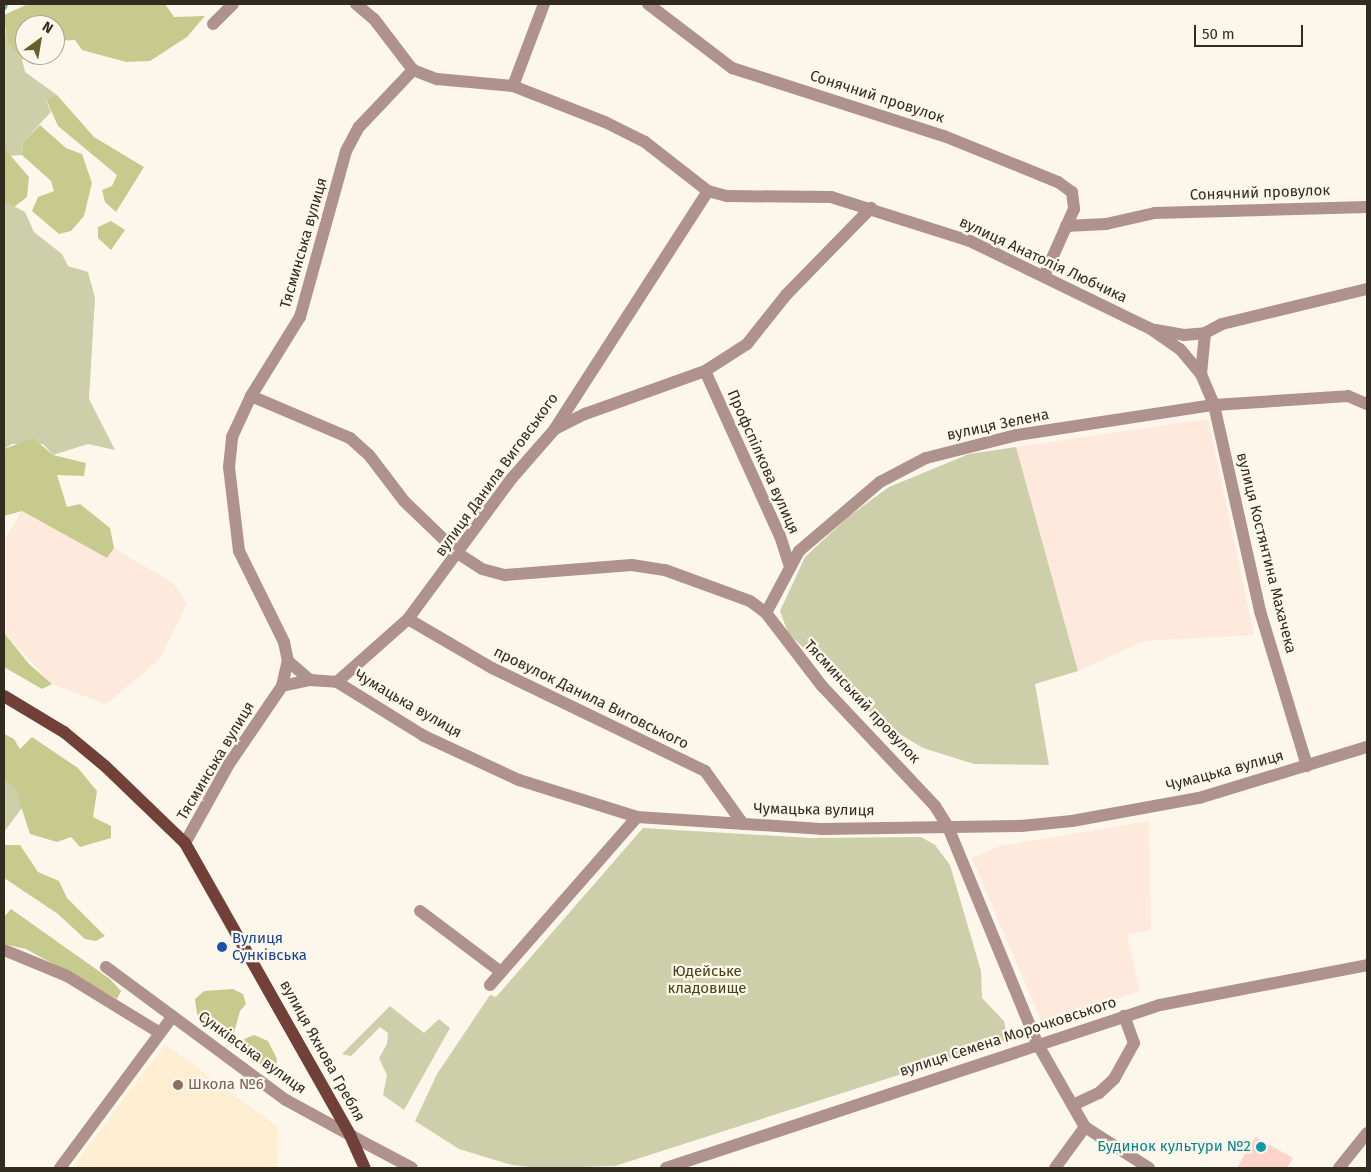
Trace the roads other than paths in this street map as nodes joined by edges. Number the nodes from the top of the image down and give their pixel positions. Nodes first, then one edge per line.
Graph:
1 (233, 4) edge
2 (356, 4) edge
3 (544, 4) edge
4 (648, 4) edge
5 (213, 24) dead end
6 (413, 70) junction
7 (513, 86) junction
8 (708, 191) junction
9 (1367, 207) edge
10 (871, 208) junction
11 (1066, 226) junction
12 (1044, 276) junction
13 (1367, 289) edge
14 (1151, 329) junction
15 (1205, 333) junction
16 (705, 371) junction
17 (1201, 374) junction
18 (251, 396) junction
19 (1367, 404) edge
20 (1214, 405) junction
21 (554, 430) junction
22 (459, 554) junction
23 (790, 566) junction
24 (766, 613) junction
25 (408, 619) junction
26 (288, 661) junction
27 (310, 680) junction
28 (337, 682) junction
29 (282, 686) junction
30 (4, 696) edge
31 (1367, 747) edge
32 (1307, 766) junction
33 (637, 817) junction
34 (743, 824) junction
35 (948, 827) junction
36 (185, 843) junction
37 (420, 911) dead end
38 (4, 950) edge
39 (1367, 965) edge
40 (106, 967) dead end
41 (501, 972) junction
42 (490, 985) dead end
43 (173, 1016) junction
44 (1124, 1016) junction
45 (160, 1033) junction
46 (1037, 1043) junction
47 (1072, 1105) junction
48 (1085, 1126) junction
49 (1367, 1133) edge
50 (350, 1135) junction
51 (60, 1168) edge
52 (365, 1168) edge
53 (412, 1168) edge
54 (666, 1168) edge
55 (1055, 1168) edge
56 (1149, 1168) edge
57 (1339, 1168) edge

1 - 5 street
2 - 6 street
3 - 7 street
4 - 11 street, Сонячний провулок
6 - 7 street, вулиця Анатолія Любчика
6 - 18 street, Тясминська вулиця
7 - 8 street, вулиця Анатолія Любчика
8 - 10 street, вулиця Анатолія Любчика
8 - 21 street, вулиця Данила Виговського
9 - 11 street, Сонячний провулок
10 - 12 street, вулиця Анатолія Любчика
10 - 16 street
11 - 12 street, Сонячний провулок
12 - 14 street, вулиця Анатолія Любчика
13 - 15 street, вулиця Анатолія Любчика
14 - 15 street, вулиця Анатолія Любчика
14 - 17 street, вулиця Анатолія Любчика
15 - 17 street
16 - 21 street
16 - 23 street, Профспілкова вулиця
17 - 20 street, вулиця Анатолія Любчика
18 - 22 street, Тясминський провулок
18 - 26 street, Тясминська вулиця
19 - 20 street
20 - 23 street, вулиця Зелена
20 - 32 street, вулиця Костянтина Махачека
21 - 22 street, вулиця Данила Виговського
22 - 24 street, Тясминський провулок
22 - 25 street, вулиця Данила Виговського
23 - 24 street, вулиця Зелена
24 - 35 street, Тясминський провулок
25 - 28 street, вулиця Данила Виговського
25 - 34 street, провулок Данила Виговського
26 - 27 street
26 - 29 street, Тясминська вулиця
27 - 28 street, Чумацька вулиця
27 - 29 street, Чумацька вулиця
28 - 33 street, Чумацька вулиця
29 - 36 street, Тясминська вулиця
30 - 36 main road, вулиця Яхнова Гребля
31 - 32 street, Чумацька вулиця
32 - 35 street, Чумацька вулиця
33 - 34 street, Чумацька вулиця
33 - 41 street
34 - 35 street, Чумацька вулиця
35 - 46 street, Тясминський провулок
36 - 50 main road, вулиця Яхнова Гребля
37 - 41 street
38 - 45 street
39 - 44 street, вулиця Семена Морочковського
40 - 43 street, Сунківська вулиця
41 - 42 street
43 - 45 street
43 - 50 street, Сунківська вулиця
44 - 46 street, вулиця Семена Морочковського
44 - 47 street
45 - 51 street
46 - 47 street, Тясминський провулок
46 - 54 street, вулиця Семена Морочковського
47 - 48 street, Тясминський провулок
48 - 55 street
48 - 56 street
49 - 57 street
50 - 52 main road, вулиця Яхнова Гребля
50 - 53 street, Сунківська вулиця

